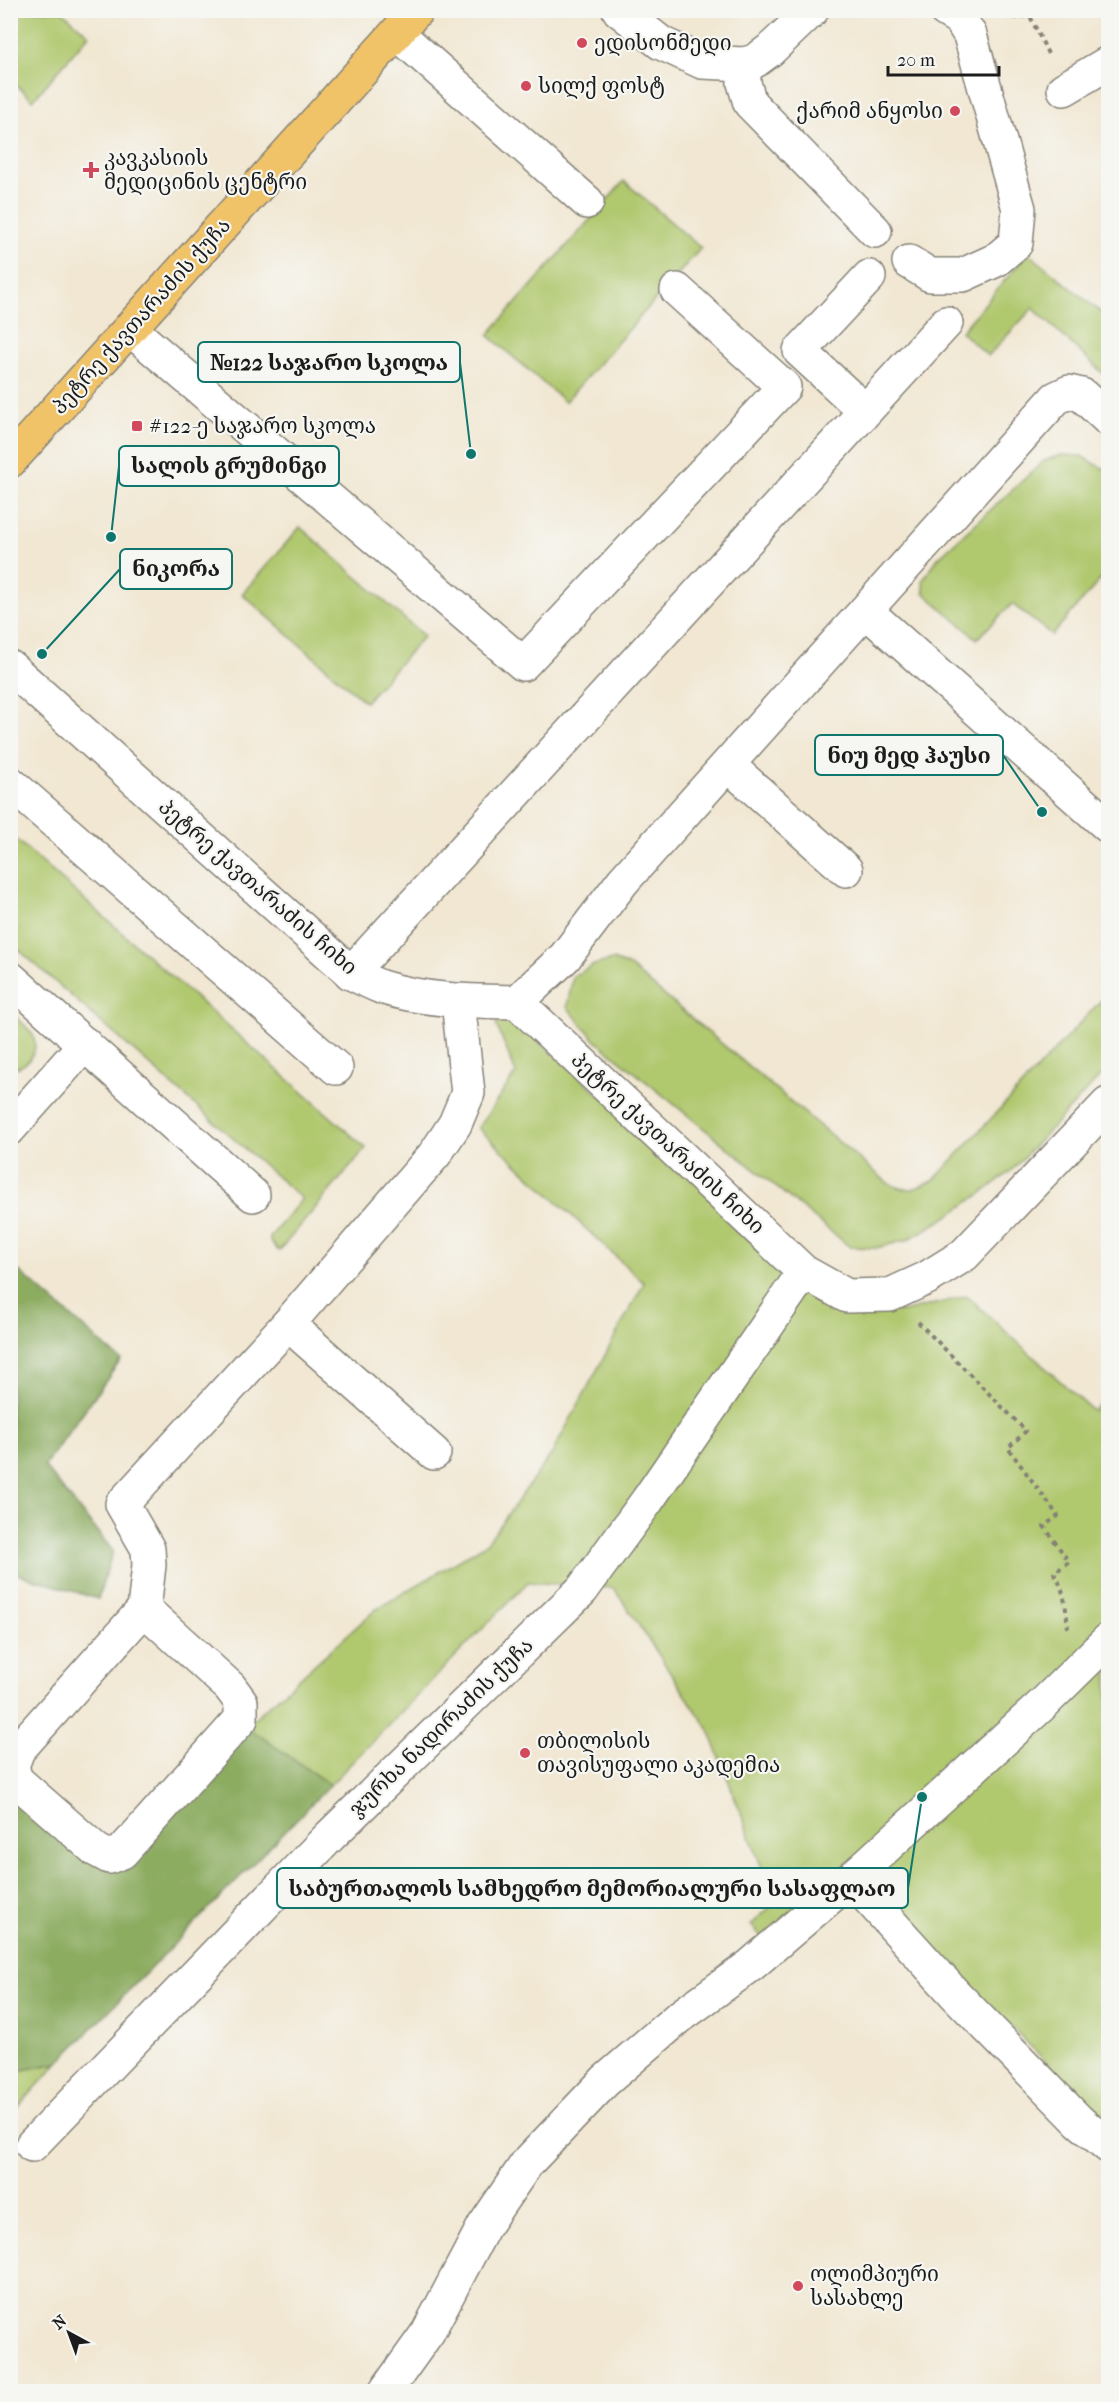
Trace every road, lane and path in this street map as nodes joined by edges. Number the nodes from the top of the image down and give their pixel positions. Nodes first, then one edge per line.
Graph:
1 (619, 10) edge
2 (812, 10) edge
3 (945, 10) edge
4 (1010, 10) edge
5 (407, 22) edge
6 (1108, 63) edge
7 (744, 64) junction
8 (1064, 89) joint
9 (587, 202) dead end
10 (875, 231) dead end
11 (909, 261) dead end
12 (869, 276) dead end
13 (678, 290) dead end
14 (946, 323) dead end
15 (129, 329) junction
16 (865, 411) junction
17 (1108, 419) edge
18 (10, 461) edge
19 (866, 611) junction
20 (10, 667) edge
21 (728, 765) junction
22 (10, 783) edge
23 (1108, 826) edge
24 (846, 870) dead end
25 (351, 973) junction
26 (10, 978) edge
27 (458, 1001) junction
28 (517, 1002) junction
29 (84, 1044) junction
30 (336, 1068) dead end
31 (1108, 1104) edge
32 (16, 1112) edge
33 (253, 1195) dead end
34 (804, 1272) junction
35 (288, 1324) junction
36 (923, 1327) dead end
37 (434, 1453) dead end
38 (144, 1610) junction
39 (1072, 1637) dead end
40 (1108, 1641) edge
41 (850, 1879) junction
42 (32, 2145) dead end
43 (1108, 2146) edge
44 (385, 2391) edge

1 - 7 street
2 - 7 street
3 - 11 street
4 - 8 path
5 - 9 street
5 - 15 main road, პეტრე ქავთარაძის ქუჩა
6 - 8 street
7 - 10 street
12 - 16 street
13 - 15 street
14 - 16 street
15 - 18 main road, პეტრე ქავთარაძის ქუჩა
16 - 25 street
17 - 19 street
19 - 21 street
19 - 23 street
20 - 25 street, პეტრე ქავთარაძის ჩიხი
21 - 24 street
21 - 28 street
22 - 30 street
25 - 27 street, პეტრე ქავთარაძის ჩიხი
26 - 29 street
27 - 28 street, პეტრე ქავთარაძის ჩიხი
27 - 35 street
28 - 34 street, პეტრე ქავთარაძის ჩიხი
29 - 32 street
29 - 33 street
31 - 34 street, პეტრე ქავთარაძის ჩიხი
34 - 42 street, ჯურხა ნადირაძის ქუჩა
35 - 37 street
35 - 38 street
36 - 39 path
38 - 38 street
40 - 41 street
41 - 43 street
41 - 44 street

